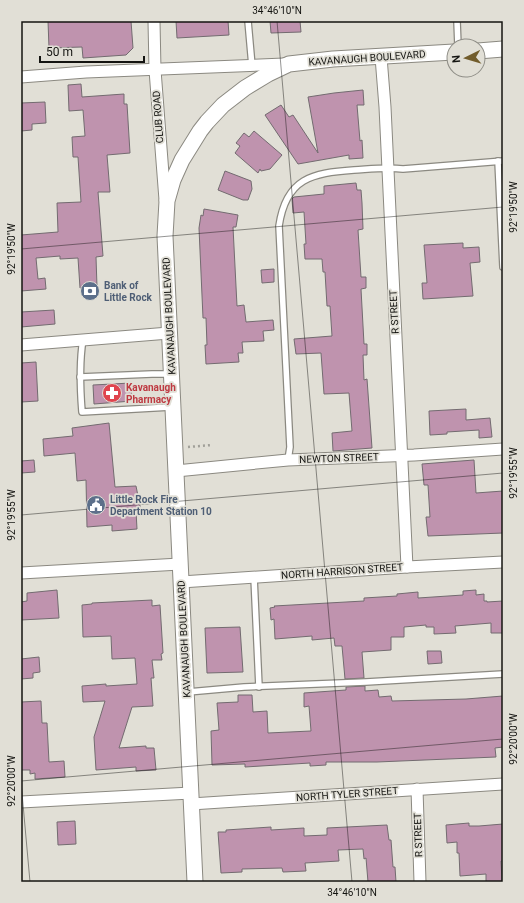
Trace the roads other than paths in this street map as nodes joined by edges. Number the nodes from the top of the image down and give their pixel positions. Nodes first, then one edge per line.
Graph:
1 (154, 21) edge
2 (248, 21) edge
3 (457, 21) edge
4 (458, 38) edge
5 (503, 49) edge
6 (486, 50) edge
7 (446, 53) edge
8 (381, 57) junction
9 (289, 64) junction
10 (252, 66) junction
11 (155, 70) junction
12 (21, 77) edge
13 (500, 161) edge
14 (387, 167) junction
15 (166, 212) junction
16 (503, 267) edge
17 (169, 333) junction
18 (83, 339) junction
19 (21, 345) edge
20 (171, 374) junction
21 (80, 377) junction
22 (174, 407) junction
23 (503, 449) edge
24 (401, 456) junction
25 (288, 460) junction
26 (176, 471) junction
27 (503, 562) edge
28 (180, 564) junction
29 (406, 567) junction
30 (21, 573) edge
31 (254, 577) junction
32 (181, 582) junction
33 (503, 674) edge
34 (259, 687) junction
35 (187, 692) junction
36 (503, 784) edge
37 (417, 789) junction
38 (191, 799) junction
39 (21, 802) edge
40 (195, 882) edge
41 (420, 882) edge

1 - 11 street, CLUB ROAD
2 - 10 lane
3 - 4 lane
5 - 6 street
7 - 8 street, KAVANAUGH BOULEVARD
8 - 9 street, KAVANAUGH BOULEVARD
8 - 14 street, R STREET
9 - 10 street
9 - 15 street, KAVANAUGH BOULEVARD
10 - 11 street
11 - 12 street
11 - 15 street, CLUB ROAD
13 - 14 lane
13 - 16 lane
14 - 24 street, R STREET
14 - 25 lane
15 - 17 street, KAVANAUGH BOULEVARD
17 - 18 street
17 - 20 street, KAVANAUGH BOULEVARD
18 - 19 street
18 - 21 lane
20 - 21 lane
20 - 22 street, KAVANAUGH BOULEVARD
21 - 22 lane
22 - 26 street, KAVANAUGH BOULEVARD
23 - 24 street, NEWTON STREET
24 - 25 street, NEWTON STREET
24 - 29 street, R STREET
25 - 26 street, NEWTON STREET
26 - 28 street, KAVANAUGH BOULEVARD
27 - 29 street, NORTH HARRISON STREET
28 - 30 street
28 - 32 street, KAVANAUGH BOULEVARD
29 - 31 street, NORTH HARRISON STREET
31 - 32 street, NORTH HARRISON STREET
31 - 34 lane
32 - 35 street, KAVANAUGH BOULEVARD
33 - 34 lane
34 - 35 lane
35 - 38 street, KAVANAUGH BOULEVARD
36 - 37 street, NORTH TYLER STREET
37 - 38 street, NORTH TYLER STREET
37 - 41 street, R STREET
38 - 39 street, NORTH TYLER STREET
38 - 40 street, KAVANAUGH BOULEVARD

